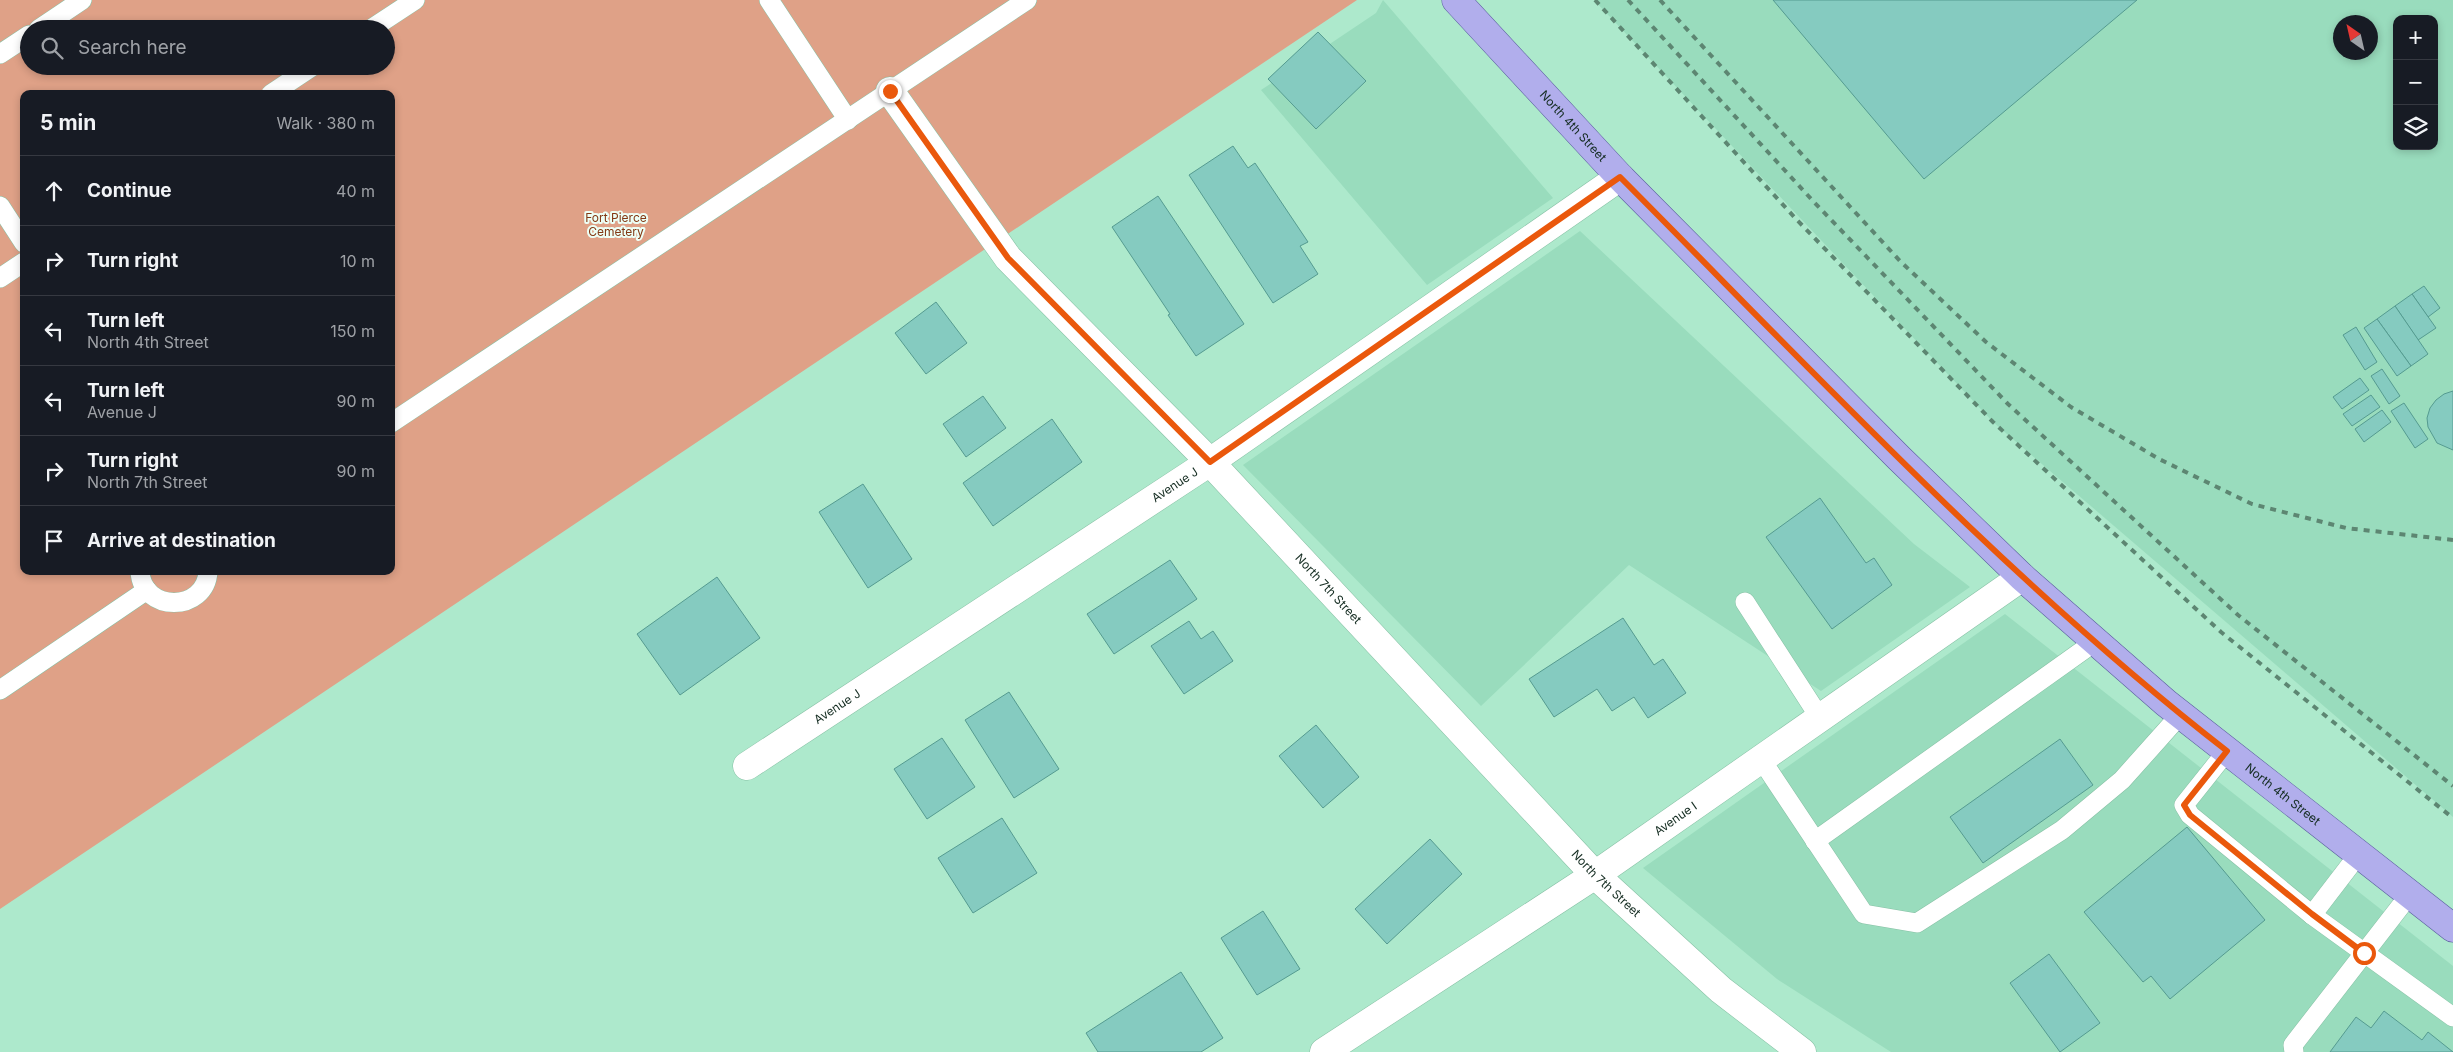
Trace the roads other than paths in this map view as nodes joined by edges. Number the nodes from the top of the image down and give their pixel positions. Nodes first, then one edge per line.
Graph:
1 (82, 0) edge
2 (415, 0) edge
3 (769, 0) edge
4 (1028, 0) edge
5 (1456, 0) edge
6 (52, 20) edge
7 (385, 20) edge
8 (20, 41) edge
9 (0, 54) edge
10 (300, 75) edge
11 (277, 90) edge
12 (890, 91) junction
13 (848, 120) junction
14 (1620, 177) junction
15 (0, 206) edge
16 (20, 237) edge
17 (20, 265) edge
18 (0, 278) edge
19 (395, 420) edge
20 (1210, 462) junction
21 (141, 575) edge
22 (207, 575) edge
23 (2022, 577) junction
24 (147, 590) junction
25 (1746, 602) dead end
26 (2096, 642) junction
27 (0, 690) edge
28 (2180, 714) junction
29 (1820, 718) junction
30 (2227, 751) junction
31 (1761, 759) junction
32 (748, 766) dead end
33 (1815, 841) junction
34 (2358, 855) junction
35 (1595, 875) junction
36 (2410, 894) junction
37 (2312, 914) junction
38 (2453, 928) edge
39 (2364, 953) junction
40 (2453, 1017) edge
41 (1324, 1052) edge
42 (1802, 1052) edge
43 (2294, 1052) edge

1 - 6 lane
2 - 7 lane
3 - 13 lane
4 - 12 lane
5 - 14 main road, North 4th Street
8 - 9 lane
10 - 11 lane
12 - 13 lane
12 - 20 street, North 7th Street
13 - 19 lane
14 - 20 street, Avenue J
14 - 23 main road, North 4th Street
15 - 16 lane
17 - 18 lane
20 - 32 street, Avenue J
20 - 35 street, North 7th Street
21 - 24 lane
22 - 24 lane
23 - 26 main road, North 4th Street
23 - 29 street, Avenue I
24 - 27 lane
25 - 29 lane
26 - 28 main road, North 4th Street
26 - 33 lane
28 - 30 main road, North 4th Street
28 - 33 lane
29 - 31 street, Avenue I
30 - 34 main road, North 4th Street
30 - 37 lane
31 - 33 lane
31 - 35 street, Avenue I
34 - 36 main road, North 4th Street
34 - 37 lane
35 - 41 street, Avenue I
35 - 42 street, North 7th Street
36 - 38 main road, North 4th Street
36 - 39 lane
37 - 39 lane
39 - 40 lane
39 - 43 lane

